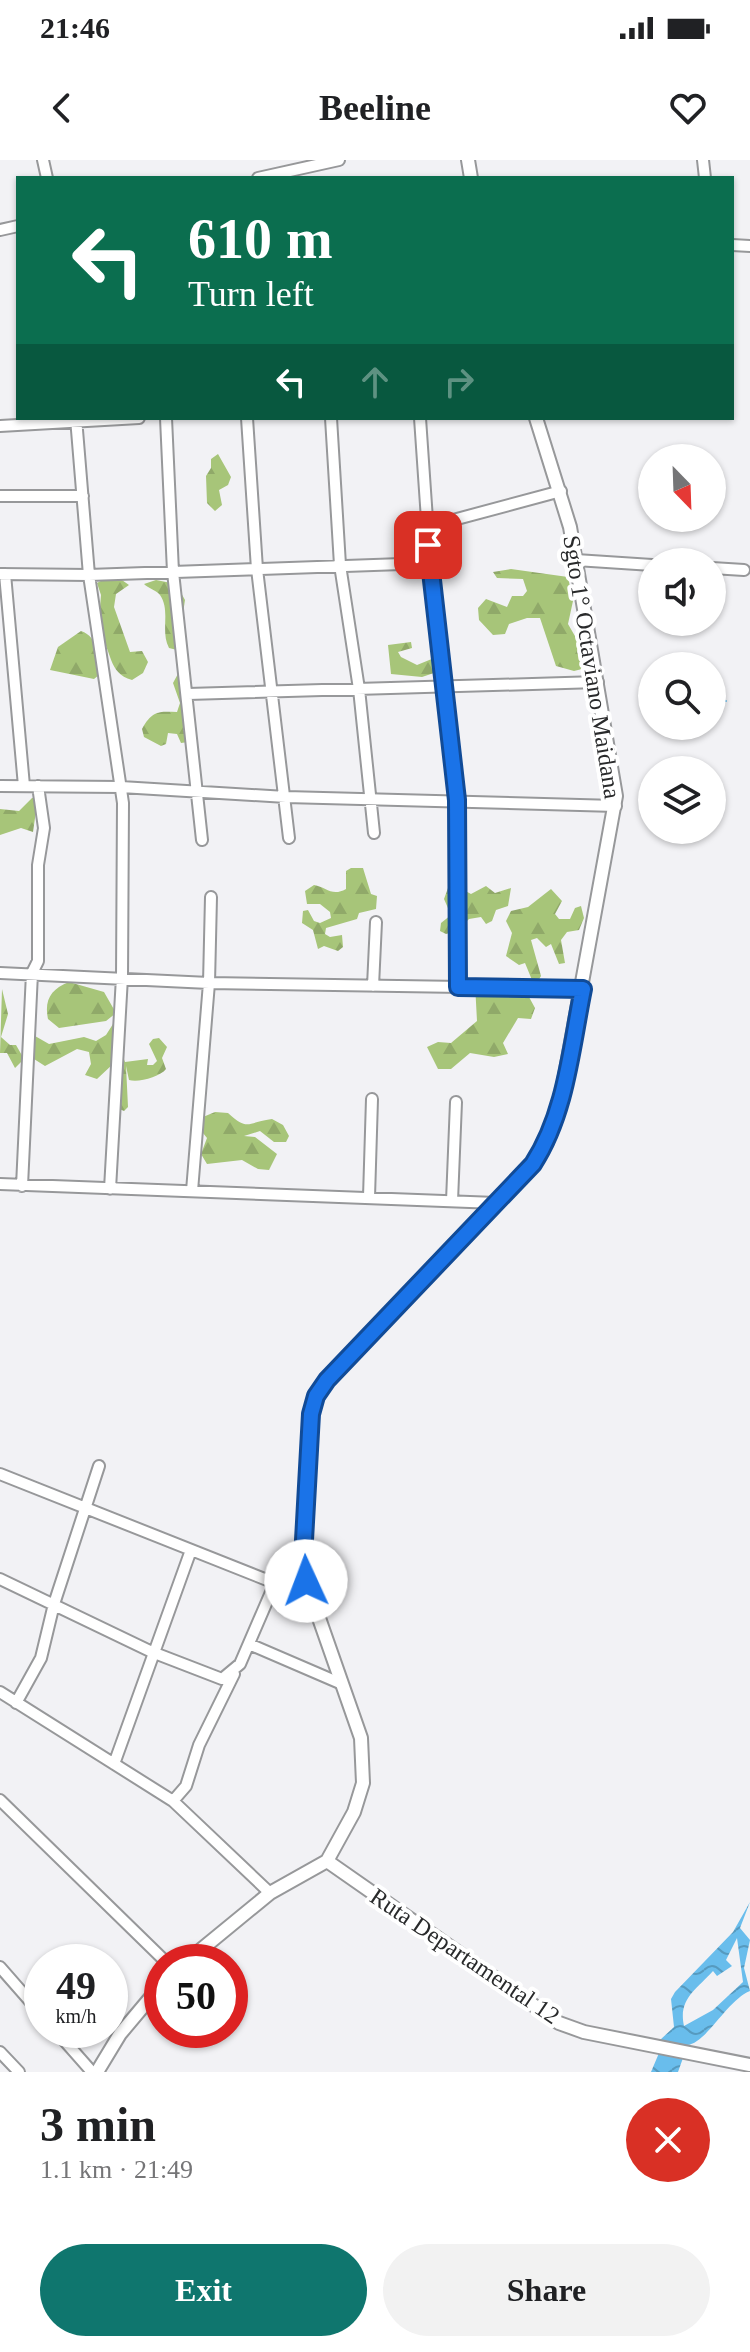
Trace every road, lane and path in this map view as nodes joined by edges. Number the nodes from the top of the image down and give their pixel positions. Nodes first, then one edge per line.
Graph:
1 (339, 160) edge
2 (267, 176) edge
3 (76, 420) edge
4 (166, 420) edge
5 (247, 420) edge
6 (331, 420) edge
7 (420, 420) edge
8 (537, 420) edge
9 (0, 426) edge
10 (561, 491) junction
11 (0, 496) edge
12 (83, 496) junction
13 (427, 527) junction
14 (576, 560) junction
15 (430, 563) junction
16 (638, 564) edge
17 (340, 565) junction
18 (257, 569) junction
19 (726, 569) edge
20 (744, 570) dead end
21 (173, 572) junction
22 (2, 574) edge
23 (89, 575) junction
24 (598, 682) junction
25 (444, 684) junction
26 (359, 689) junction
27 (269, 692) junction
28 (188, 694) junction
29 (0, 786) edge
30 (24, 786) junction
31 (38, 786) junction
32 (121, 787) junction
33 (200, 791) junction
34 (286, 797) junction
35 (372, 798) junction
36 (457, 800) junction
37 (616, 806) junction
38 (374, 833) dead end
39 (289, 838) dead end
40 (202, 840) dead end
41 (211, 897) dead end
42 (376, 922) dead end
43 (0, 973) edge
44 (32, 973) junction
45 (122, 977) junction
46 (209, 983) junction
47 (373, 986) junction
48 (458, 987) junction
49 (583, 989) junction
50 (372, 1099) dead end
51 (456, 1102) dead end
52 (0, 1184) edge
53 (22, 1186) junction
54 (110, 1189) junction
55 (192, 1191) junction
56 (369, 1197) junction
57 (452, 1201) junction
58 (496, 1203) junction
59 (99, 1466) dead end
60 (0, 1474) edge
61 (85, 1509) junction
62 (191, 1550) junction
63 (0, 1579) edge
64 (275, 1583) junction
65 (310, 1597) junction
66 (54, 1604) junction
67 (249, 1644) junction
68 (152, 1652) junction
69 (236, 1668) junction
70 (342, 1684) junction
71 (0, 1692) edge
72 (16, 1703) junction
73 (114, 1764) junction
74 (0, 1800) edge
75 (173, 1801) junction
76 (327, 1861) junction
77 (270, 1893) junction
78 (148, 1944) edge
79 (208, 1944) edge
80 (0, 1967) edge
81 (24, 1994) edge
82 (144, 2005) edge
83 (72, 2048) edge
84 (0, 2052) edge
85 (750, 2065) edge
86 (19, 2072) edge
87 (95, 2072) edge

1 - 2 street
3 - 9 street
3 - 12 street
4 - 21 street
5 - 18 street
6 - 17 street
7 - 13 street
8 - 10 main road, Sgto 1° Octaviano Maidana
10 - 13 street
10 - 14 main road, Sgto 1° Octaviano Maidana
11 - 12 street
12 - 23 street
13 - 15 street
14 - 16 street
14 - 24 main road, Sgto 1° Octaviano Maidana
15 - 17 street
15 - 25 street
17 - 18 street
17 - 26 street
18 - 21 street
18 - 27 street
19 - 20 street
21 - 23 street
21 - 28 street
22 - 23 street
22 - 30 street
23 - 32 street
24 - 25 street
24 - 37 main road, Sgto 1° Octaviano Maidana
25 - 26 street
25 - 36 street
26 - 27 street
26 - 35 street
27 - 28 street
27 - 34 street
28 - 33 street
29 - 30 street
30 - 31 street
31 - 32 street
31 - 44 street
32 - 33 street
32 - 45 street
33 - 34 street
33 - 40 street
34 - 35 street
34 - 39 street
35 - 36 street
35 - 38 street
36 - 37 street
36 - 48 street
37 - 49 main road, Sgto 1° Octaviano Maidana
41 - 46 street
42 - 47 street
43 - 44 street
44 - 45 street
44 - 53 street
45 - 46 street
45 - 54 street
46 - 47 street
46 - 55 street
47 - 48 street
48 - 49 street
49 - 58 main road, Sgto 1° Octaviano Maidana
50 - 56 street
51 - 57 street
52 - 53 street
53 - 54 street
54 - 55 street
55 - 56 street
56 - 57 street
57 - 58 street
58 - 65 main road, Sgto 1° Octaviano Maidana
59 - 61 street
60 - 61 street
61 - 62 street
61 - 66 street
62 - 64 street
62 - 68 street
63 - 66 street
64 - 65 street
64 - 67 street
65 - 70 main road, Sgto 1° Octaviano Maidana
66 - 68 street
66 - 72 street
67 - 69 street
67 - 70 street
68 - 69 street
68 - 73 street
69 - 75 street
70 - 76 main road, Sgto 1° Octaviano Maidana
71 - 72 street
72 - 73 street
73 - 75 street
74 - 78 street
75 - 77 street
76 - 77 main road
76 - 85 main road, Ruta Departamental 12
77 - 79 main road
80 - 81 street
82 - 87 main road
83 - 87 street
84 - 86 street

